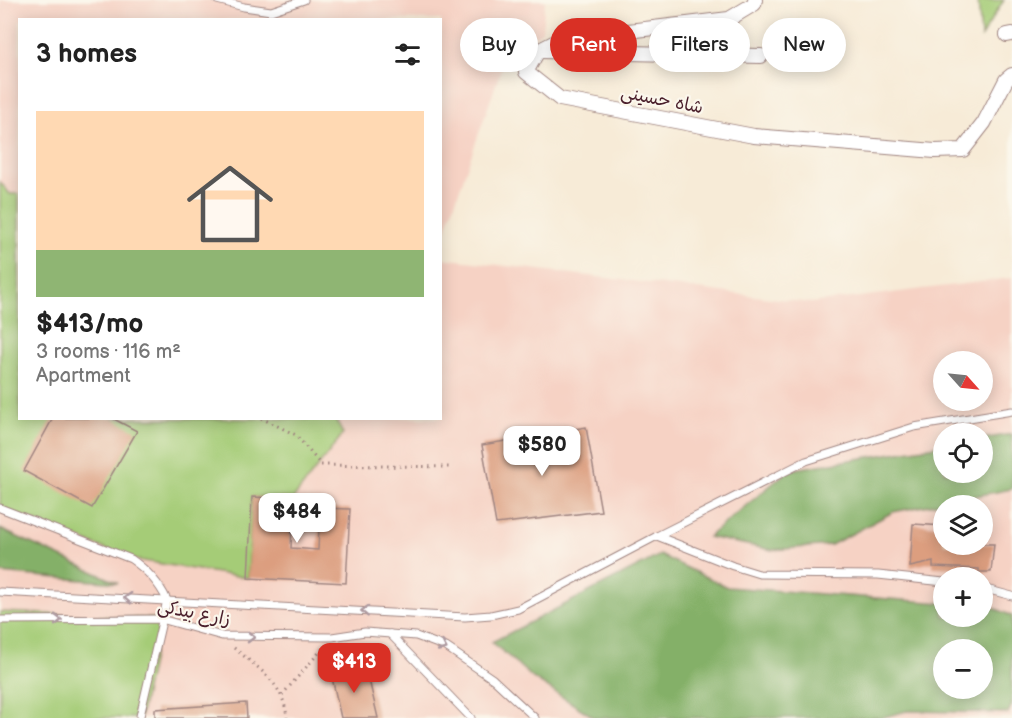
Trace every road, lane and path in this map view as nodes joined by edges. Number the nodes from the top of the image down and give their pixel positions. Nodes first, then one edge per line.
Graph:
1 (217, 0) edge
2 (304, 0) edge
3 (755, 0) edge
4 (538, 51) joint
5 (761, 56) dead end
6 (526, 72) edge
7 (1012, 75) edge
8 (1012, 411) edge
9 (265, 420) edge
10 (449, 467) dead end
11 (0, 508) edge
12 (657, 536) junction
13 (933, 581) edge
14 (993, 591) edge
15 (0, 592) edge
16 (1012, 596) edge
17 (167, 600) junction
18 (162, 619) junction
19 (0, 620) edge
20 (390, 634) junction
21 (222, 636) junction
22 (332, 638) junction
23 (282, 695) junction
24 (140, 716) dead end
25 (286, 718) edge
26 (471, 718) edge
27 (535, 718) edge

1 - 2 lane
3 - 4 street
4 - 5 street
6 - 7 street, شاه حسینی
8 - 12 lane, زارع بیدکی
9 - 10 path
11 - 17 lane
12 - 13 lane
12 -> 17 lane, زارع بیدکی
14 - 16 lane
17 -> 15 lane, زارع بیدکی
17 - 18 lane
19 -> 18 lane, زارع بیدکی
18 - 21 lane, زارع بیدکی
18 - 24 lane
20 - 22 lane, زارع بیدکی
20 - 26 lane
20 -> 27 lane, زارع بیدکی
21 -> 22 lane, زارع بیدکی
21 - 23 path
22 - 23 path
23 - 25 path

